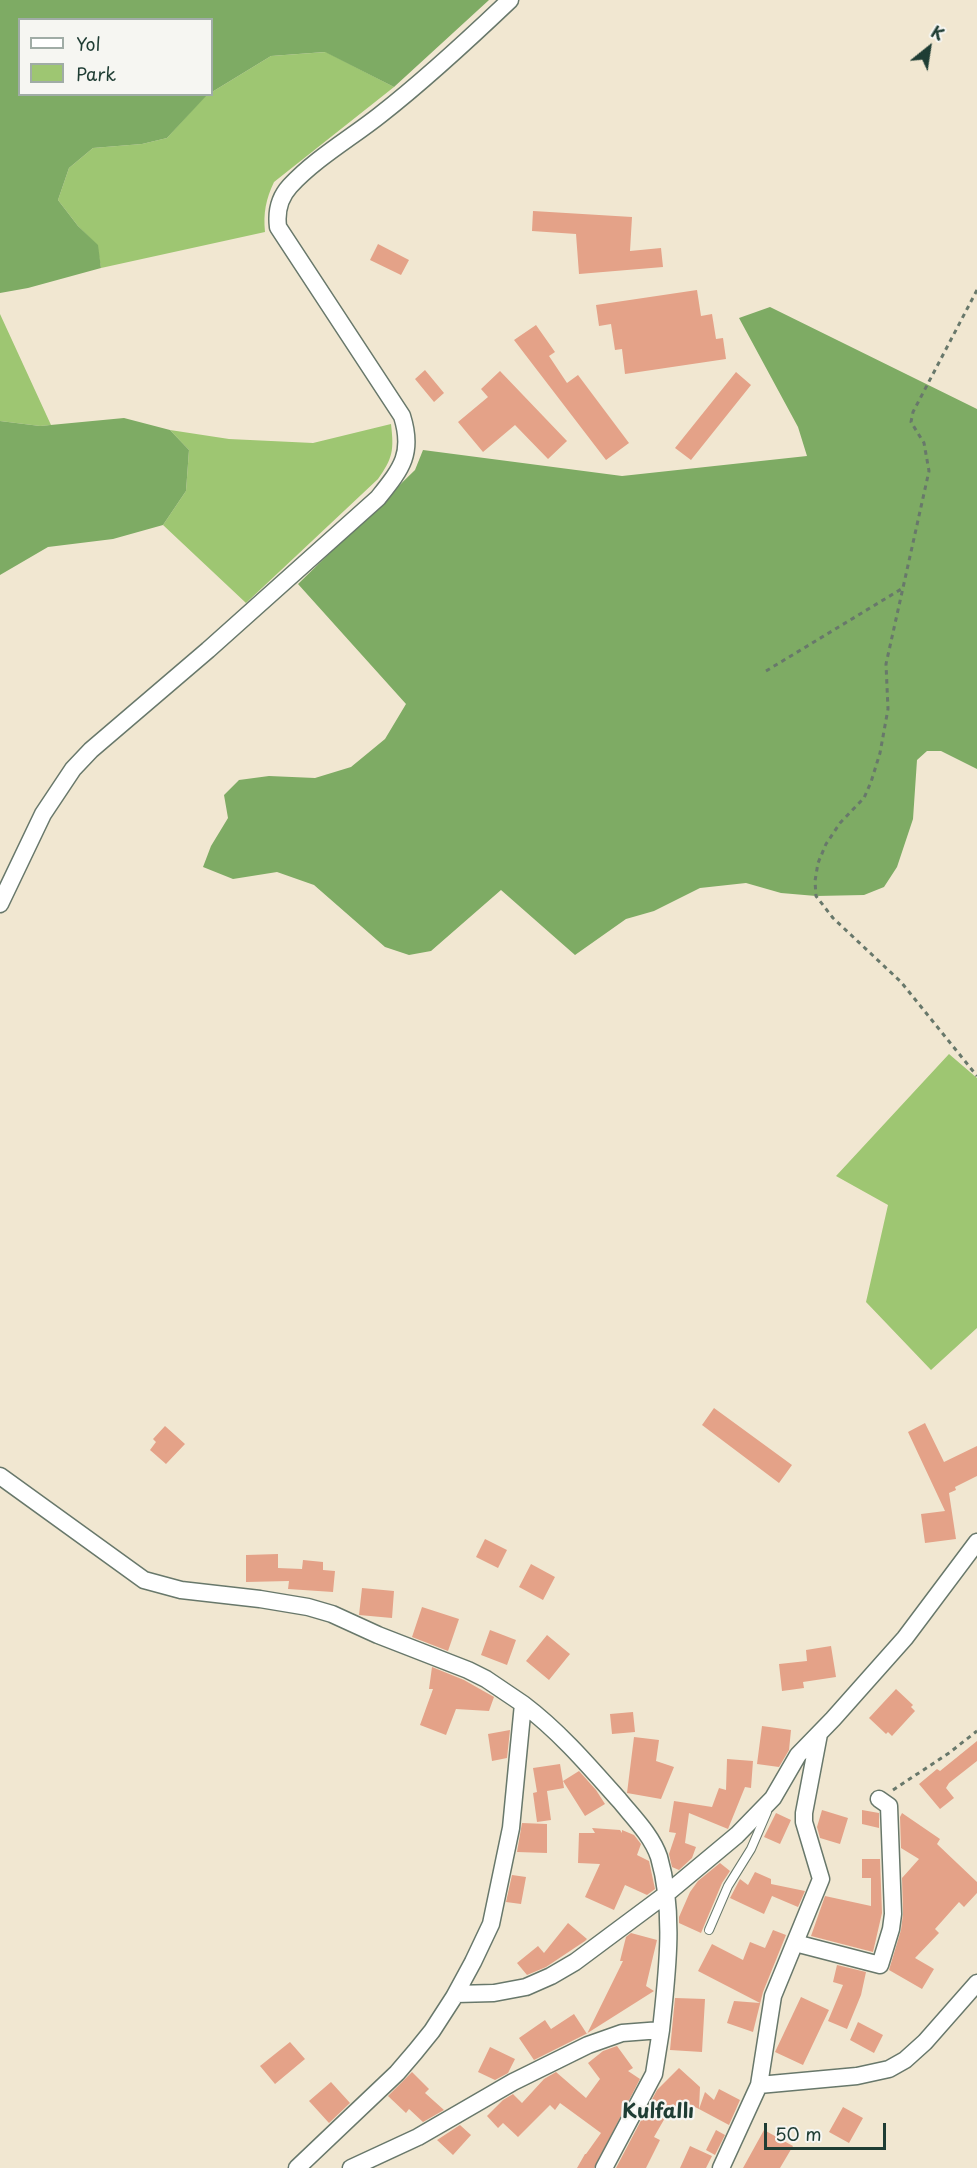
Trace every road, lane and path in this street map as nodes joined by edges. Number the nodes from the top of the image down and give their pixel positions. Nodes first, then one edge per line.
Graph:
1 (510, 0) edge
2 (977, 290) edge
3 (903, 588) junction
4 (766, 671) dead end
5 (0, 904) edge
6 (977, 1076) edge
7 (0, 1476) edge
8 (977, 1542) edge
9 (523, 1704) junction
10 (977, 1731) edge
11 (819, 1733) junction
12 (773, 1798) junction
13 (879, 1799) joint
14 (665, 1895) junction
15 (709, 1930) dead end
16 (795, 1943) junction
17 (977, 1983) edge
18 (456, 1994) junction
19 (661, 2030) junction
20 (759, 2085) junction
21 (297, 2168) edge
22 (351, 2168) edge
23 (604, 2168) edge
24 (721, 2168) edge

1 - 5 street
2 - 3 path
3 - 4 path
3 - 6 path
7 - 9 street
8 - 11 street
9 - 14 street
9 - 18 street
10 - 13 path
11 - 12 street
11 - 16 street
12 - 14 street
12 - 15 lane
13 - 16 street
14 - 18 street
14 - 19 street
16 - 20 street
17 - 20 street
18 - 21 street
19 - 22 street
19 - 23 street
20 - 24 street

